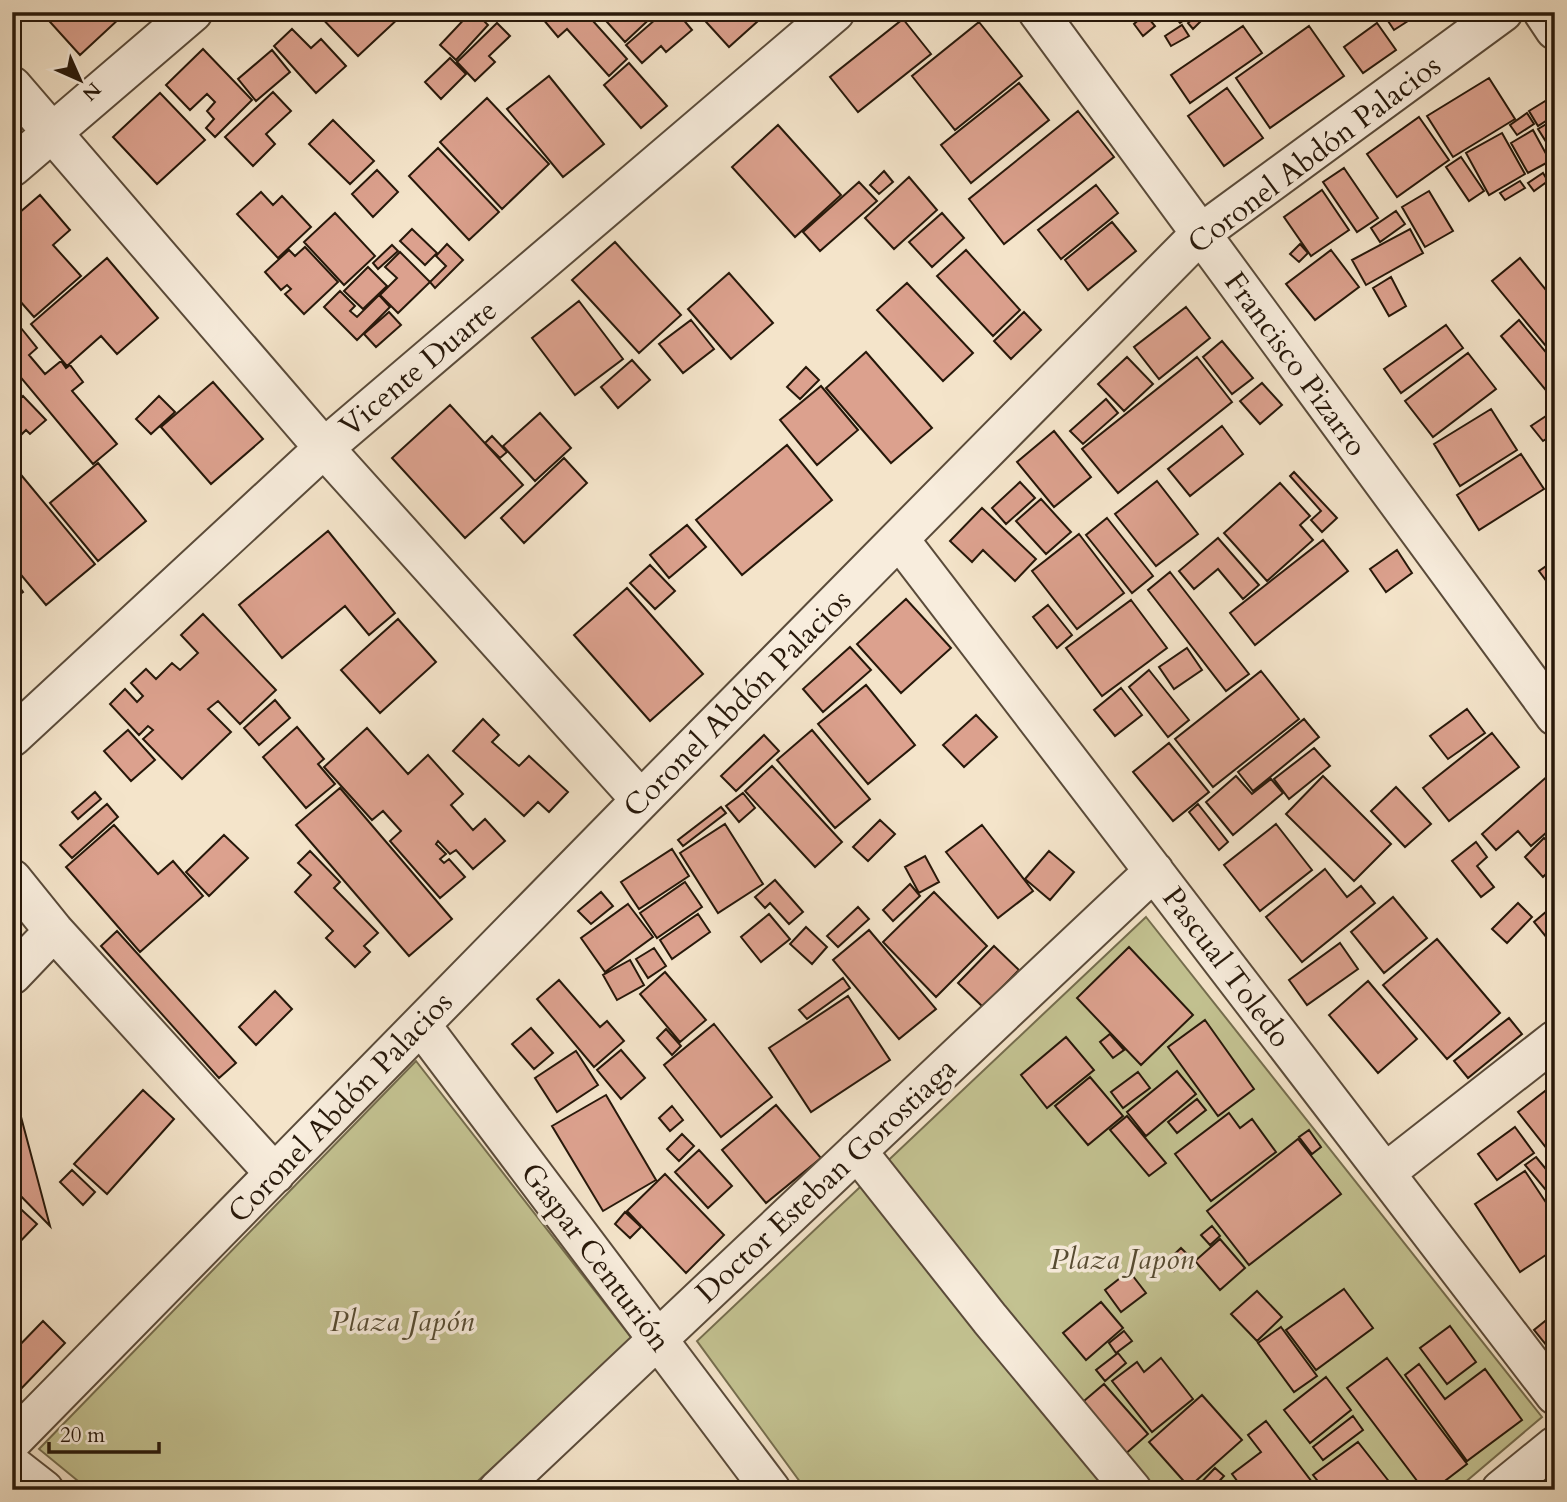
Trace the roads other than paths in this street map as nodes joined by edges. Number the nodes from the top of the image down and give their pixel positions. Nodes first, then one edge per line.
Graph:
1 (193, 12) edge
2 (835, 12) edge
3 (1038, 12) edge
4 (1503, 12) edge
5 (1543, 12) edge
6 (1555, 30) edge
7 (12, 86) edge
8 (51, 132) junction
9 (12, 167) edge
10 (1200, 234) junction
11 (324, 448) junction
12 (899, 539) junction
13 (1555, 716) edge
14 (12, 737) edge
15 (641, 800) junction
16 (1154, 871) junction
17 (12, 879) edge
18 (54, 931) junction
19 (12, 975) edge
20 (421, 1025) junction
21 (1555, 1040) edge
22 (857, 1151) junction
23 (1385, 1173) junction
24 (275, 1174) junction
25 (657, 1339) junction
26 (1555, 1395) edge
27 (12, 1441) edge
28 (1555, 1446) edge
29 (12, 1465) edge
30 (44, 1490) edge
31 (498, 1490) edge
32 (771, 1490) edge
33 (1132, 1490) edge
34 (1501, 1490) edge

1 - 8 street
2 - 11 street, Vicente Duarte
3 - 10 street, Francisco Pizarro
4 - 10 street, Coronel Abdón Palacios
5 - 6 street
7 - 8 street
8 - 9 street
8 - 11 street
10 - 12 street, Coronel Abdón Palacios
10 - 13 street, Francisco Pizarro
11 - 14 street, Vicente Duarte
11 - 15 street
12 - 15 street, Coronel Abdón Palacios
12 - 16 street, Pascual Toledo
15 - 20 street, Coronel Abdón Palacios
16 - 22 street, Doctor Esteban Gorostiaga
16 - 23 street, Pascual Toledo
17 - 18 street
18 - 19 street
18 - 24 street
20 - 24 street, Coronel Abdón Palacios
20 - 25 street, Gaspar Centurión
21 - 23 street
22 - 25 street, Doctor Esteban Gorostiaga
22 - 33 street
23 - 26 street, Pascual Toledo
24 - 27 street, Coronel Abdón Palacios
25 - 31 street, Doctor Esteban Gorostiaga
25 - 32 street, Gaspar Centurión
28 - 34 street
29 - 30 street

